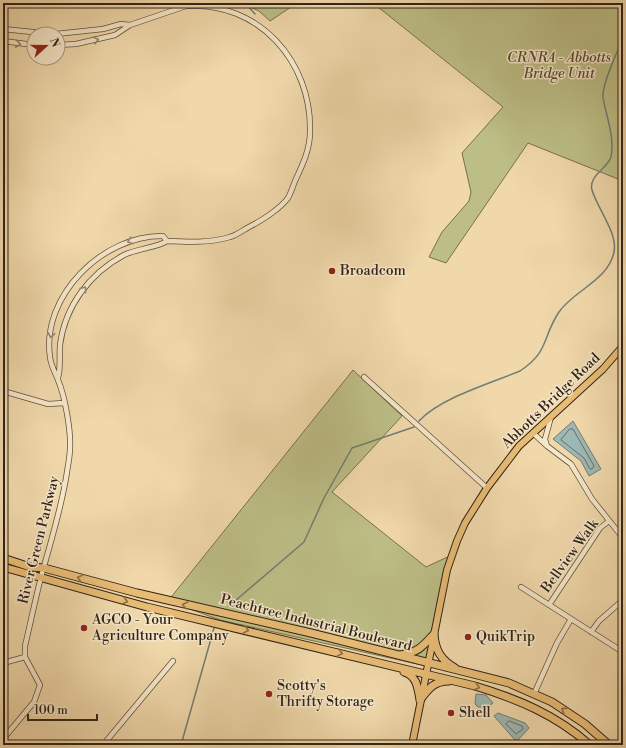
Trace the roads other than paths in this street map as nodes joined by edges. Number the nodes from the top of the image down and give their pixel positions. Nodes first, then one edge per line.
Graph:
1 (186, 4) edge
2 (130, 25) junction
3 (3, 29) edge
4 (26, 31) edge
5 (66, 33) edge
6 (3, 41) edge
7 (26, 44) edge
8 (66, 45) edge
9 (167, 241) junction
10 (623, 346) edge
11 (364, 377) dead end
12 (58, 378) junction
13 (3, 391) edge
14 (64, 403) junction
15 (551, 417) junction
16 (533, 433) junction
17 (547, 446) junction
18 (487, 488) junction
19 (609, 521) junction
20 (623, 538) edge
21 (3, 558) edge
22 (3, 567) edge
23 (44, 568) junction
24 (41, 578) junction
25 (521, 587) dead end
26 (623, 600) edge
27 (549, 604) junction
28 (571, 619) junction
29 (592, 632) junction
30 (434, 634) junction
31 (623, 652) edge
32 (398, 656) junction
33 (25, 657) junction
34 (173, 662) dead end
35 (3, 663) edge
36 (388, 664) junction
37 (427, 664) junction
38 (462, 672) junction
39 (425, 674) junction
40 (455, 681) junction
41 (534, 694) junction
42 (420, 700) junction
43 (3, 738) edge
44 (103, 745) edge
45 (412, 745) edge
46 (590, 745) edge
47 (609, 745) edge

1 - 2 street, River Green Parkway
1 - 9 street, River Green Parkway
2 - 5 street, River Green Parkway
8 -> 2 street, River Green Parkway
3 - 4 street
6 -> 7 street
12 -> 9 street, River Green Parkway
9 -> 12 street, River Green Parkway
10 - 15 main road, Abbotts Bridge Road
11 - 18 street
12 - 14 street, River Green Parkway
13 - 14 street
14 - 23 street, River Green Parkway
15 - 16 main road, Abbotts Bridge Road
15 - 17 street
16 - 17 street
16 - 18 main road, Abbotts Bridge Road
17 - 19 street
18 - 30 main road, Abbotts Bridge Road
19 - 20 street
19 - 27 street, Bellview Walk
21 - 23 highway, Peachtree Industrial Boulevard
22 - 24 highway, Peachtree Industrial Boulevard
23 - 24 street, River Green Parkway
32 -> 23 highway, Peachtree Industrial Boulevard
24 - 33 street, River Green Parkway
24 -> 36 highway, Peachtree Industrial Boulevard
25 - 27 street
26 - 29 street
27 - 28 street
28 - 29 street
28 - 41 street
29 - 31 street
30 - 32 highway
30 - 37 main road, Abbotts Bridge Road
30 - 38 highway
32 - 37 highway, Peachtree Industrial Boulevard
33 - 35 street
33 - 43 street
34 - 44 street
36 - 39 highway, Peachtree Industrial Boulevard
36 - 42 highway
37 - 38 highway, Peachtree Industrial Boulevard
37 - 39 main road, Abbotts Bridge Road
38 - 41 highway, Peachtree Industrial Boulevard
39 - 40 highway, Peachtree Industrial Boulevard
39 - 42 main road, Abbotts Bridge Road
40 - 42 highway
40 -> 46 highway, Peachtree Industrial Boulevard
47 -> 41 highway, Peachtree Industrial Boulevard
42 - 45 main road, Abbotts Bridge Road

